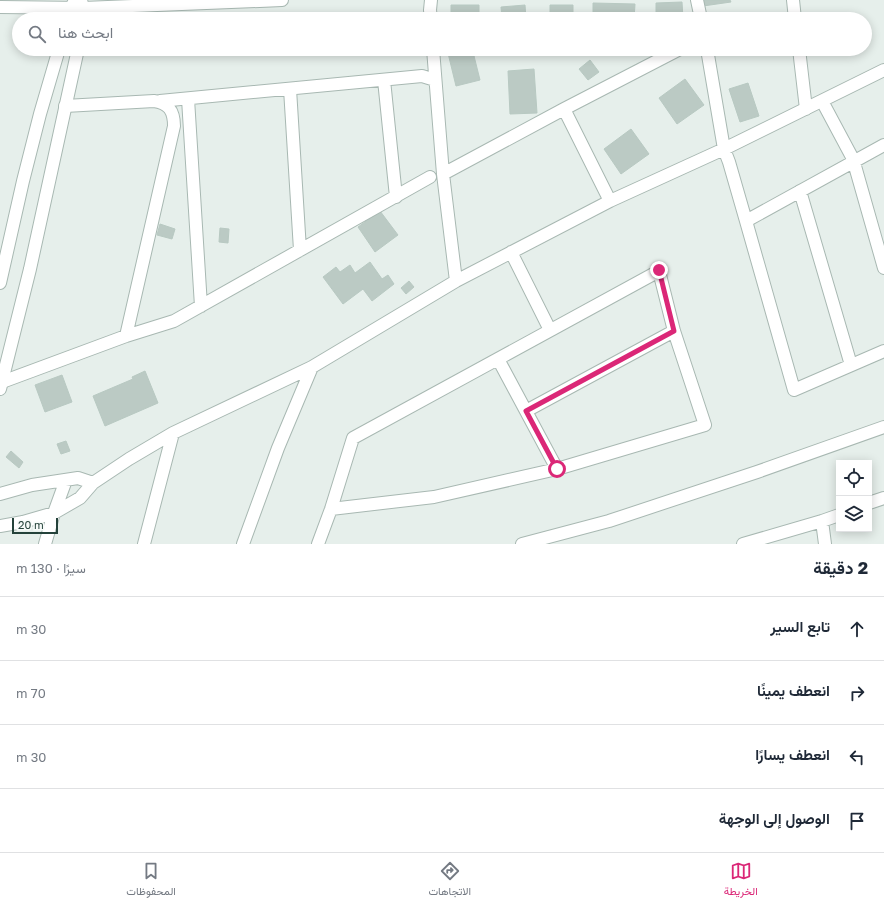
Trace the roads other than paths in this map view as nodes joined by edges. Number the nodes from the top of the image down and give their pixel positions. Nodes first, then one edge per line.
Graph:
1 (282, 0) edge
2 (431, 0) edge
3 (697, 0) edge
4 (793, 0) edge
5 (0, 7) edge
6 (77, 9) edge
7 (430, 12) edge
8 (700, 12) edge
9 (794, 12) edge
10 (57, 56) edge
11 (76, 56) edge
12 (433, 56) edge
13 (666, 56) edge
14 (708, 56) edge
15 (800, 56) edge
16 (884, 70) edge
17 (384, 80) junction
18 (435, 80) junction
19 (290, 89) junction
20 (188, 99) junction
21 (160, 101) junction
22 (822, 101) junction
23 (65, 106) junction
24 (564, 109) junction
25 (806, 109) junction
26 (884, 145) edge
27 (724, 149) junction
28 (854, 162) junction
29 (443, 174) junction
30 (430, 177) dead end
31 (800, 191) junction
32 (396, 196) junction
33 (610, 201) junction
34 (746, 221) junction
35 (300, 250) junction
36 (511, 252) junction
37 (2, 265) edge
38 (884, 268) edge
39 (456, 281) junction
40 (0, 283) edge
41 (201, 306) junction
42 (550, 330) junction
43 (674, 331) junction
44 (126, 336) junction
45 (884, 351) edge
46 (498, 359) junction
47 (851, 365) junction
48 (312, 367) junction
49 (1, 386) edge
50 (526, 411) junction
51 (884, 427) edge
52 (173, 433) junction
53 (557, 469) junction
54 (66, 480) junction
55 (93, 483) junction
56 (0, 494) edge
57 (884, 498) edge
58 (872, 502) edge
59 (331, 509) junction
60 (54, 513) junction
61 (836, 515) edge
62 (822, 521) junction
63 (0, 526) edge
64 (45, 544) edge
65 (144, 544) edge
66 (243, 544) edge
67 (318, 544) edge
68 (522, 544) edge
69 (743, 544) edge
70 (825, 544) edge

1 - 6 street
2 - 7 street
3 - 8 street
4 - 9 street
5 - 6 street
10 - 37 street
11 - 23 street
12 - 18 street
13 - 24 street
14 - 27 street
15 - 25 street
16 - 22 street
17 - 18 street
17 - 19 street
17 - 32 street
18 - 29 street
19 - 20 street
19 - 35 street
20 - 21 street
20 - 41 street
21 - 23 street
21 - 44 street
22 - 25 street
22 - 28 street
23 - 49 street
24 - 29 street
24 - 33 street
25 - 27 street
26 - 28 street
27 - 33 street
27 - 34 street
28 - 31 street
28 - 38 street
29 - 39 street
30 - 32 street
31 - 34 street
31 - 47 street
32 - 35 street
33 - 36 street
34 - 47 street
35 - 41 street
36 - 39 street
36 - 42 street
37 - 40 street
39 - 48 street
41 - 44 street
42 - 43 street
42 - 46 street
43 - 50 street
43 - 53 street
44 - 49 street
45 - 47 street
46 - 50 street
46 - 59 street
48 - 52 street
48 - 66 street
50 - 53 street
51 - 68 street
52 - 55 street
52 - 65 street
53 - 59 street
54 - 55 street
54 - 56 street
54 - 60 street
55 - 60 street
57 - 58 street
59 - 67 street
60 - 63 street
60 - 64 street
61 - 62 street
62 - 69 street
62 - 70 street

